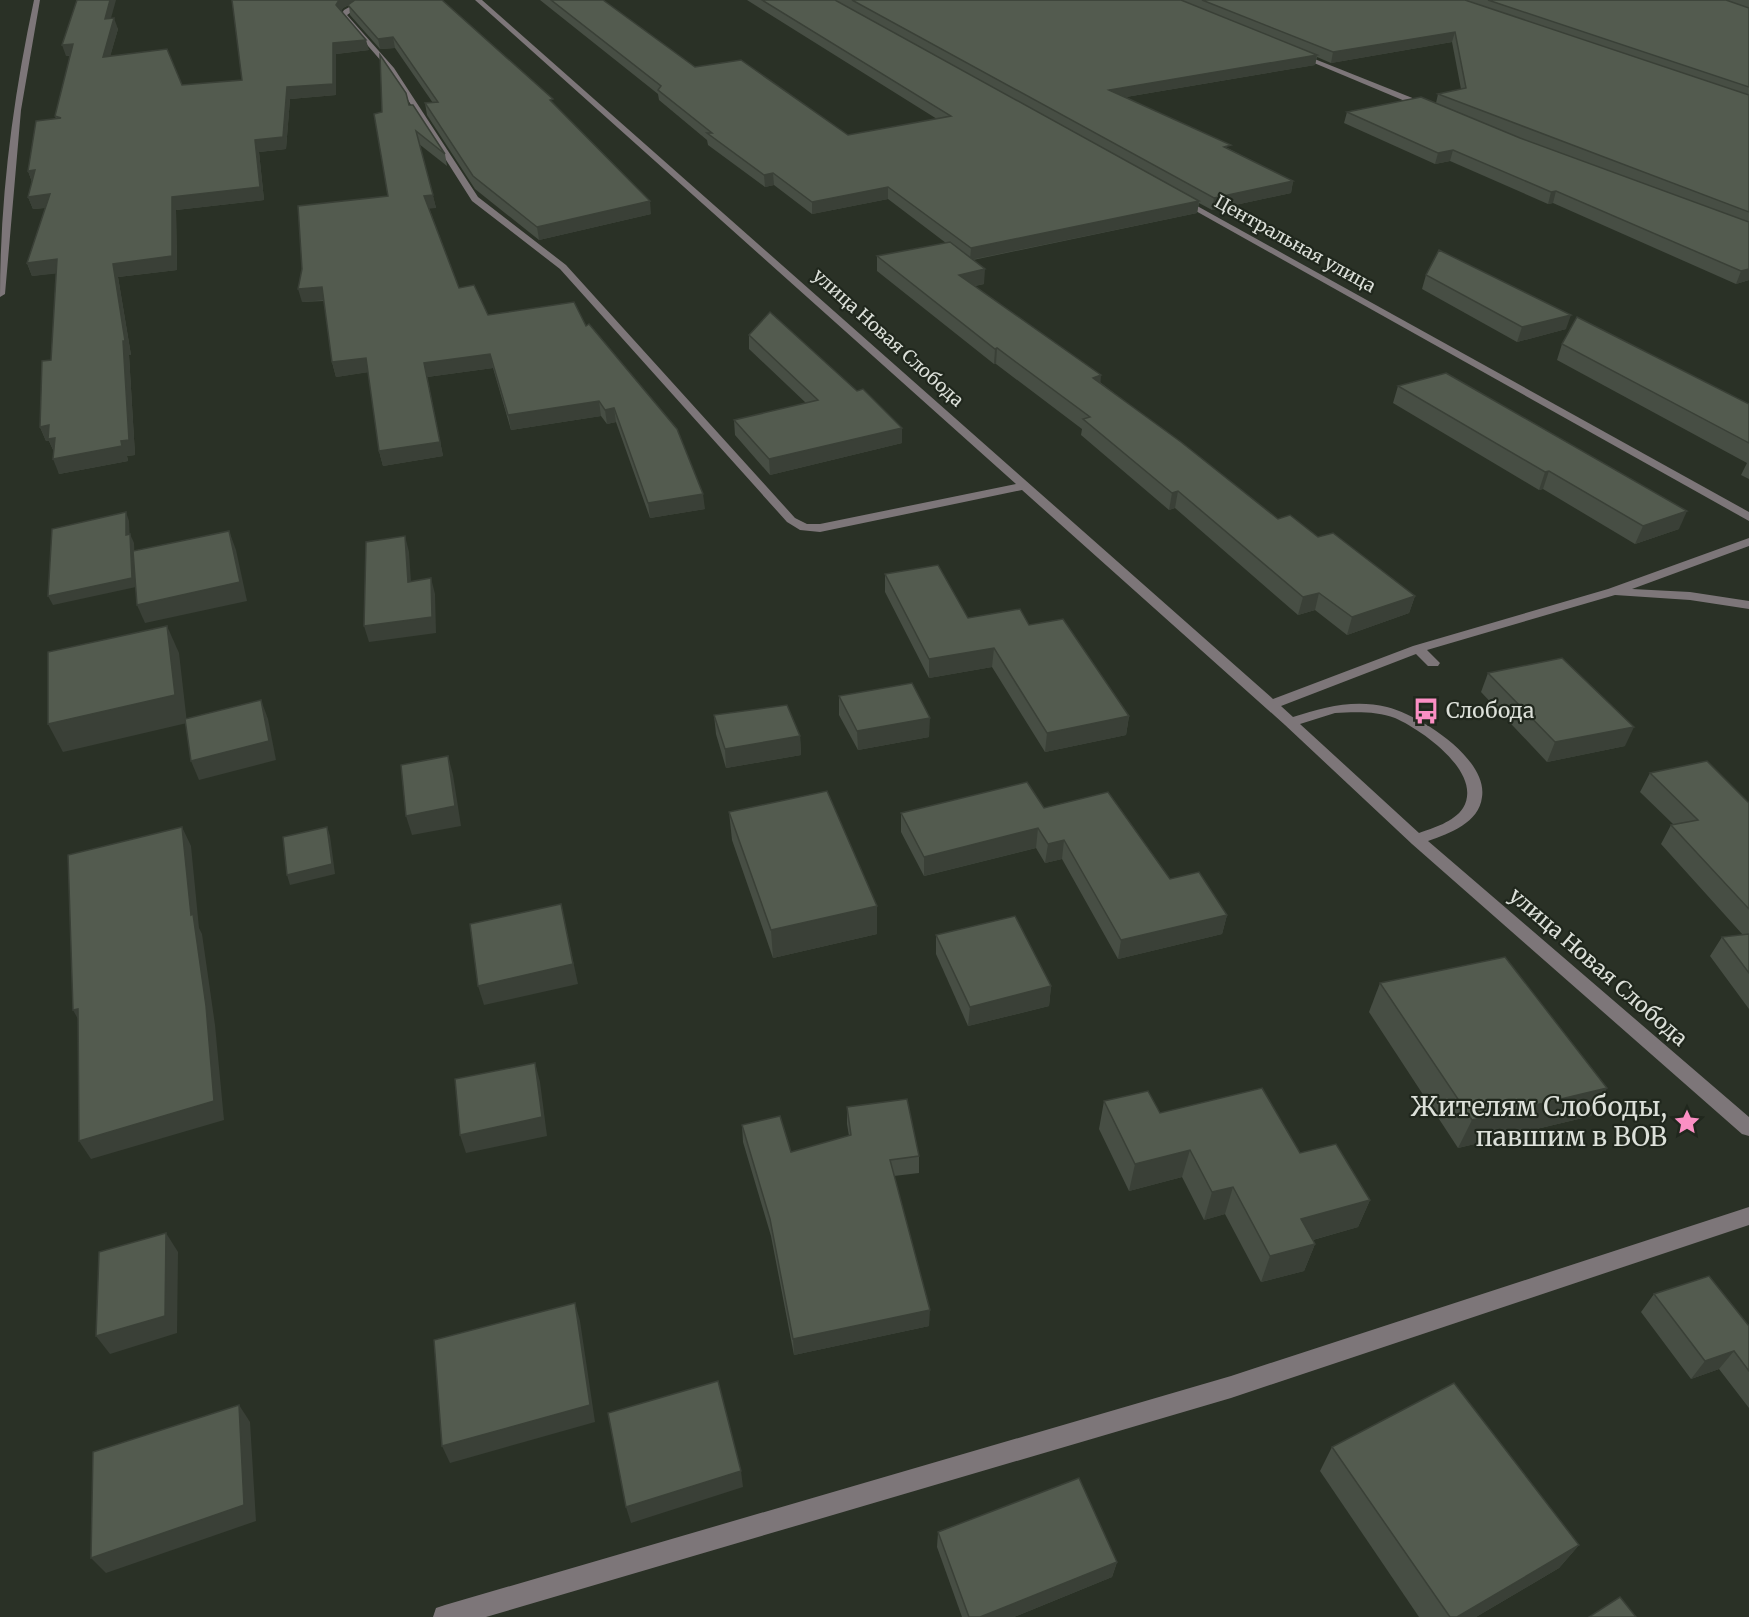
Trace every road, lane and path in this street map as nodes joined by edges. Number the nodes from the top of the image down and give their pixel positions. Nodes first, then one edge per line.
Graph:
1 (37, 0) edge
2 (366, 0) edge
3 (477, 0) edge
4 (1285, 49) edge
5 (1435, 110) edge
6 (1167, 191) edge
7 (0, 294) edge
8 (1025, 486) junction
9 (1749, 517) edge
10 (1749, 542) edge
11 (1612, 592) junction
12 (1749, 605) edge
13 (1418, 649) junction
14 (1433, 663) dead end
15 (1271, 705) junction
16 (1290, 722) junction
17 (1417, 840) junction
18 (1749, 1128) edge
19 (1749, 1216) edge
20 (445, 1617) edge

1 - 7 street
2 - 8 street
3 - 8 street, улица Новая Слобода
4 - 5 street
6 - 9 street, Центральная улица
8 - 15 street, улица Новая Слобода
10 - 11 street
11 - 12 street
11 - 13 street
13 - 14 street
13 - 15 street
15 - 16 street, улица Новая Слобода
16 - 17 street, улица Новая Слобода
16 - 17 street
17 - 18 street, улица Новая Слобода
19 - 20 street

